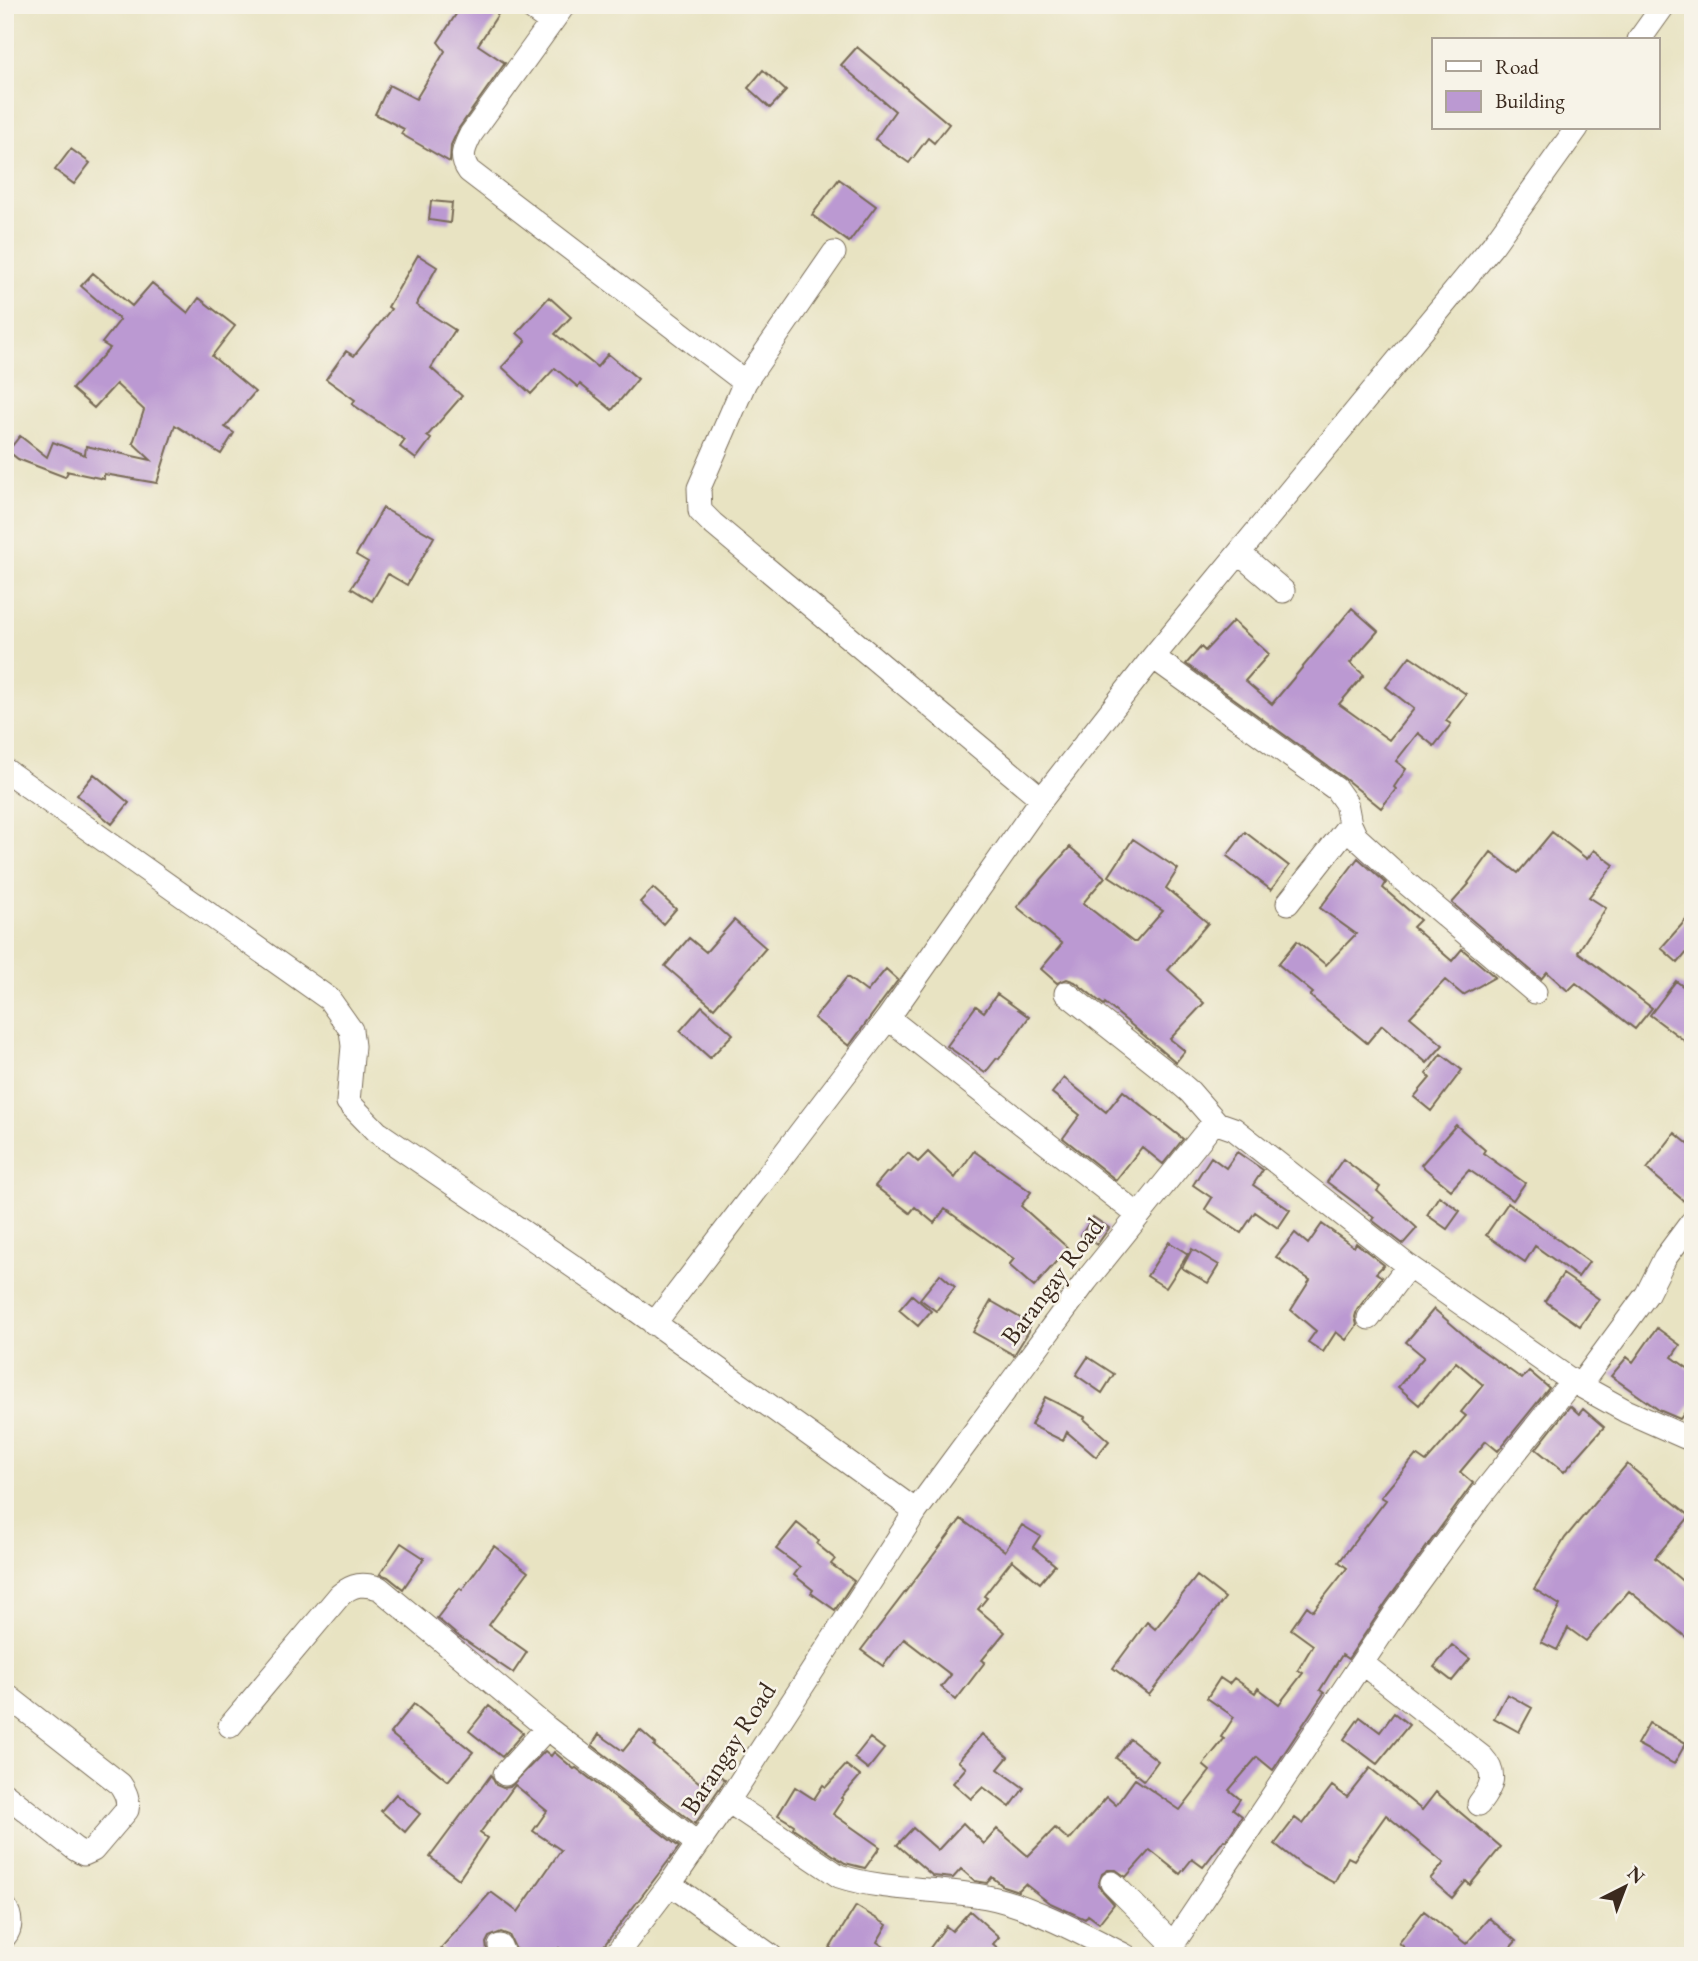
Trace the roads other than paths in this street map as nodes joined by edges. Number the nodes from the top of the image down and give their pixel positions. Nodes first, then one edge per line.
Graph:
1 (527, 5) edge
2 (1664, 5) edge
3 (557, 14) edge
4 (1640, 38) edge
5 (1576, 130) edge
6 (834, 253) dead end
7 (745, 382) junction
8 (1240, 554) junction
9 (1283, 591) dead end
10 (1153, 657) junction
11 (5, 769) edge
12 (1042, 799) junction
13 (1350, 824) junction
14 (1288, 904) dead end
15 (1535, 992) dead end
16 (1066, 993) dead end
17 (888, 1018) junction
18 (1217, 1124) junction
19 (1138, 1214) junction
20 (1691, 1223) edge
21 (1408, 1266) junction
22 (1369, 1318) dead end
23 (654, 1324) junction
24 (1576, 1383) junction
25 (1690, 1437) edge
26 (916, 1510) junction
27 (1363, 1664) junction
28 (5, 1694) edge
29 (230, 1726) dead end
30 (547, 1728) junction
31 (505, 1774) dead end
32 (5, 1794) edge
33 (729, 1801) junction
34 (1479, 1804) dead end
35 (698, 1844) junction
36 (1112, 1883) dead end
37 (670, 1884) junction
38 (5, 1907) edge
39 (5, 1936) edge
40 (1169, 1950) edge
41 (615, 1956) edge
42 (771, 1956) edge
43 (1126, 1956) edge

1 - 3 street
2 - 4 street
3 - 7 street
5 - 8 street
6 - 7 street
7 - 12 street
8 - 9 street
8 - 10 street
10 - 12 street
10 - 13 street
11 - 23 street
12 - 17 street
13 - 14 street
13 - 15 street
16 - 18 street
17 - 19 street
17 - 23 street
18 - 19 street, Barangay Road
18 - 21 street
19 - 26 street, Barangay Road
20 - 24 street
21 - 22 street
21 - 24 street
23 - 26 street
24 - 25 street
24 - 27 street
26 - 33 street, Barangay Road
27 - 34 street
27 - 40 street
28 - 32 street
29 - 30 street
30 - 31 street
30 - 35 street
33 - 35 street, Barangay Road
33 - 43 street
35 - 37 street, Barangay Road
36 - 40 street
37 - 41 street, Barangay Road
37 - 42 street
38 - 39 street

